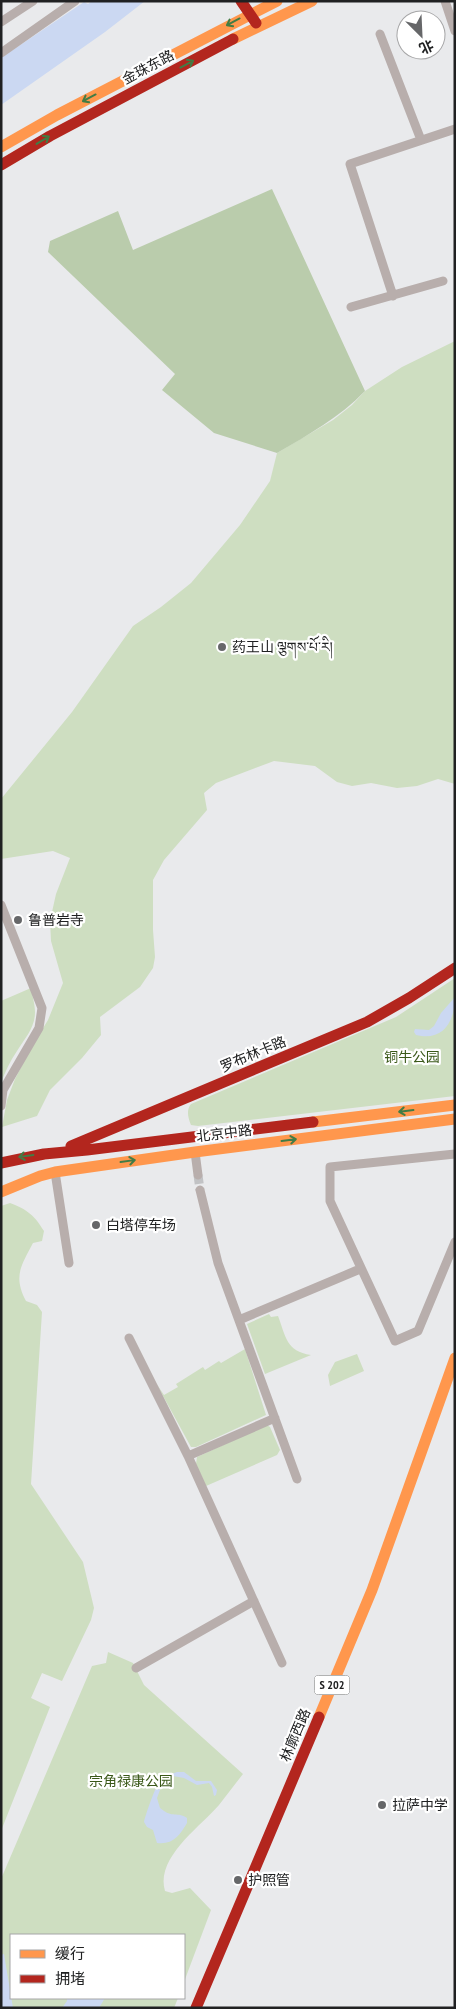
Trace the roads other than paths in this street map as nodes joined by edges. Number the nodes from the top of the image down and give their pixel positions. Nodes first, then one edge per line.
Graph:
1 (33, 1) edge
2 (75, 1) edge
3 (241, 1) edge
4 (277, 1) edge
5 (312, 1) edge
6 (445, 1) edge
7 (250, 14) junction
8 (1, 22) edge
9 (258, 26) junction
10 (455, 31) edge
11 (380, 34) dead end
12 (1, 53) edge
13 (455, 130) edge
14 (422, 140) junction
15 (1, 147) edge
16 (1, 165) edge
17 (443, 281) dead end
18 (393, 296) junction
19 (351, 308) dead end
20 (1, 905) edge
21 (455, 968) edge
22 (455, 1105) edge
23 (1, 1106) edge
24 (455, 1119) edge
25 (54, 1152) junction
26 (195, 1152) junction
27 (455, 1154) edge
28 (1, 1163) edge
29 (55, 1172) junction
30 (198, 1175) tunnel mouth
31 (200, 1190) tunnel mouth
32 (1, 1192) edge
33 (455, 1242) edge
34 (69, 1263) dead end
35 (360, 1269) junction
36 (239, 1320) junction
37 (129, 1338) dead end
38 (455, 1358) edge
39 (275, 1418) junction
40 (188, 1456) junction
41 (297, 1479) dead end
42 (254, 1602) junction
43 (282, 1663) dead end
44 (136, 1668) dead end
45 (196, 2008) edge

1 - 8 street
2 - 12 street
3 - 7 main road
4 - 7 main road, 金珠东路
5 - 9 main road, 金珠东路
6 - 10 street
7 - 9 main road
7 -> 15 main road, 金珠东路
16 -> 9 main road, 金珠东路
11 - 14 street
13 - 14 street
14 - 18 street
17 - 18 street
18 - 19 street
20 - 23 street
21 - 25 main road, 罗布林卡路
22 -> 25 main road, 北京中路
26 -> 24 main road, 北京中路
25 -> 28 main road, 北京中路
29 -> 26 main road, 北京中路
26 - 30 street
27 - 35 street
29 - 32 main road, 北京中路
29 - 34 street
31 - 36 street
33 - 35 street
35 - 36 street
36 - 39 street
37 - 40 street
38 - 45 main road, 林廓西路 / S 202
39 - 40 street
39 - 41 street
40 - 42 street
42 - 43 street
42 - 44 street

